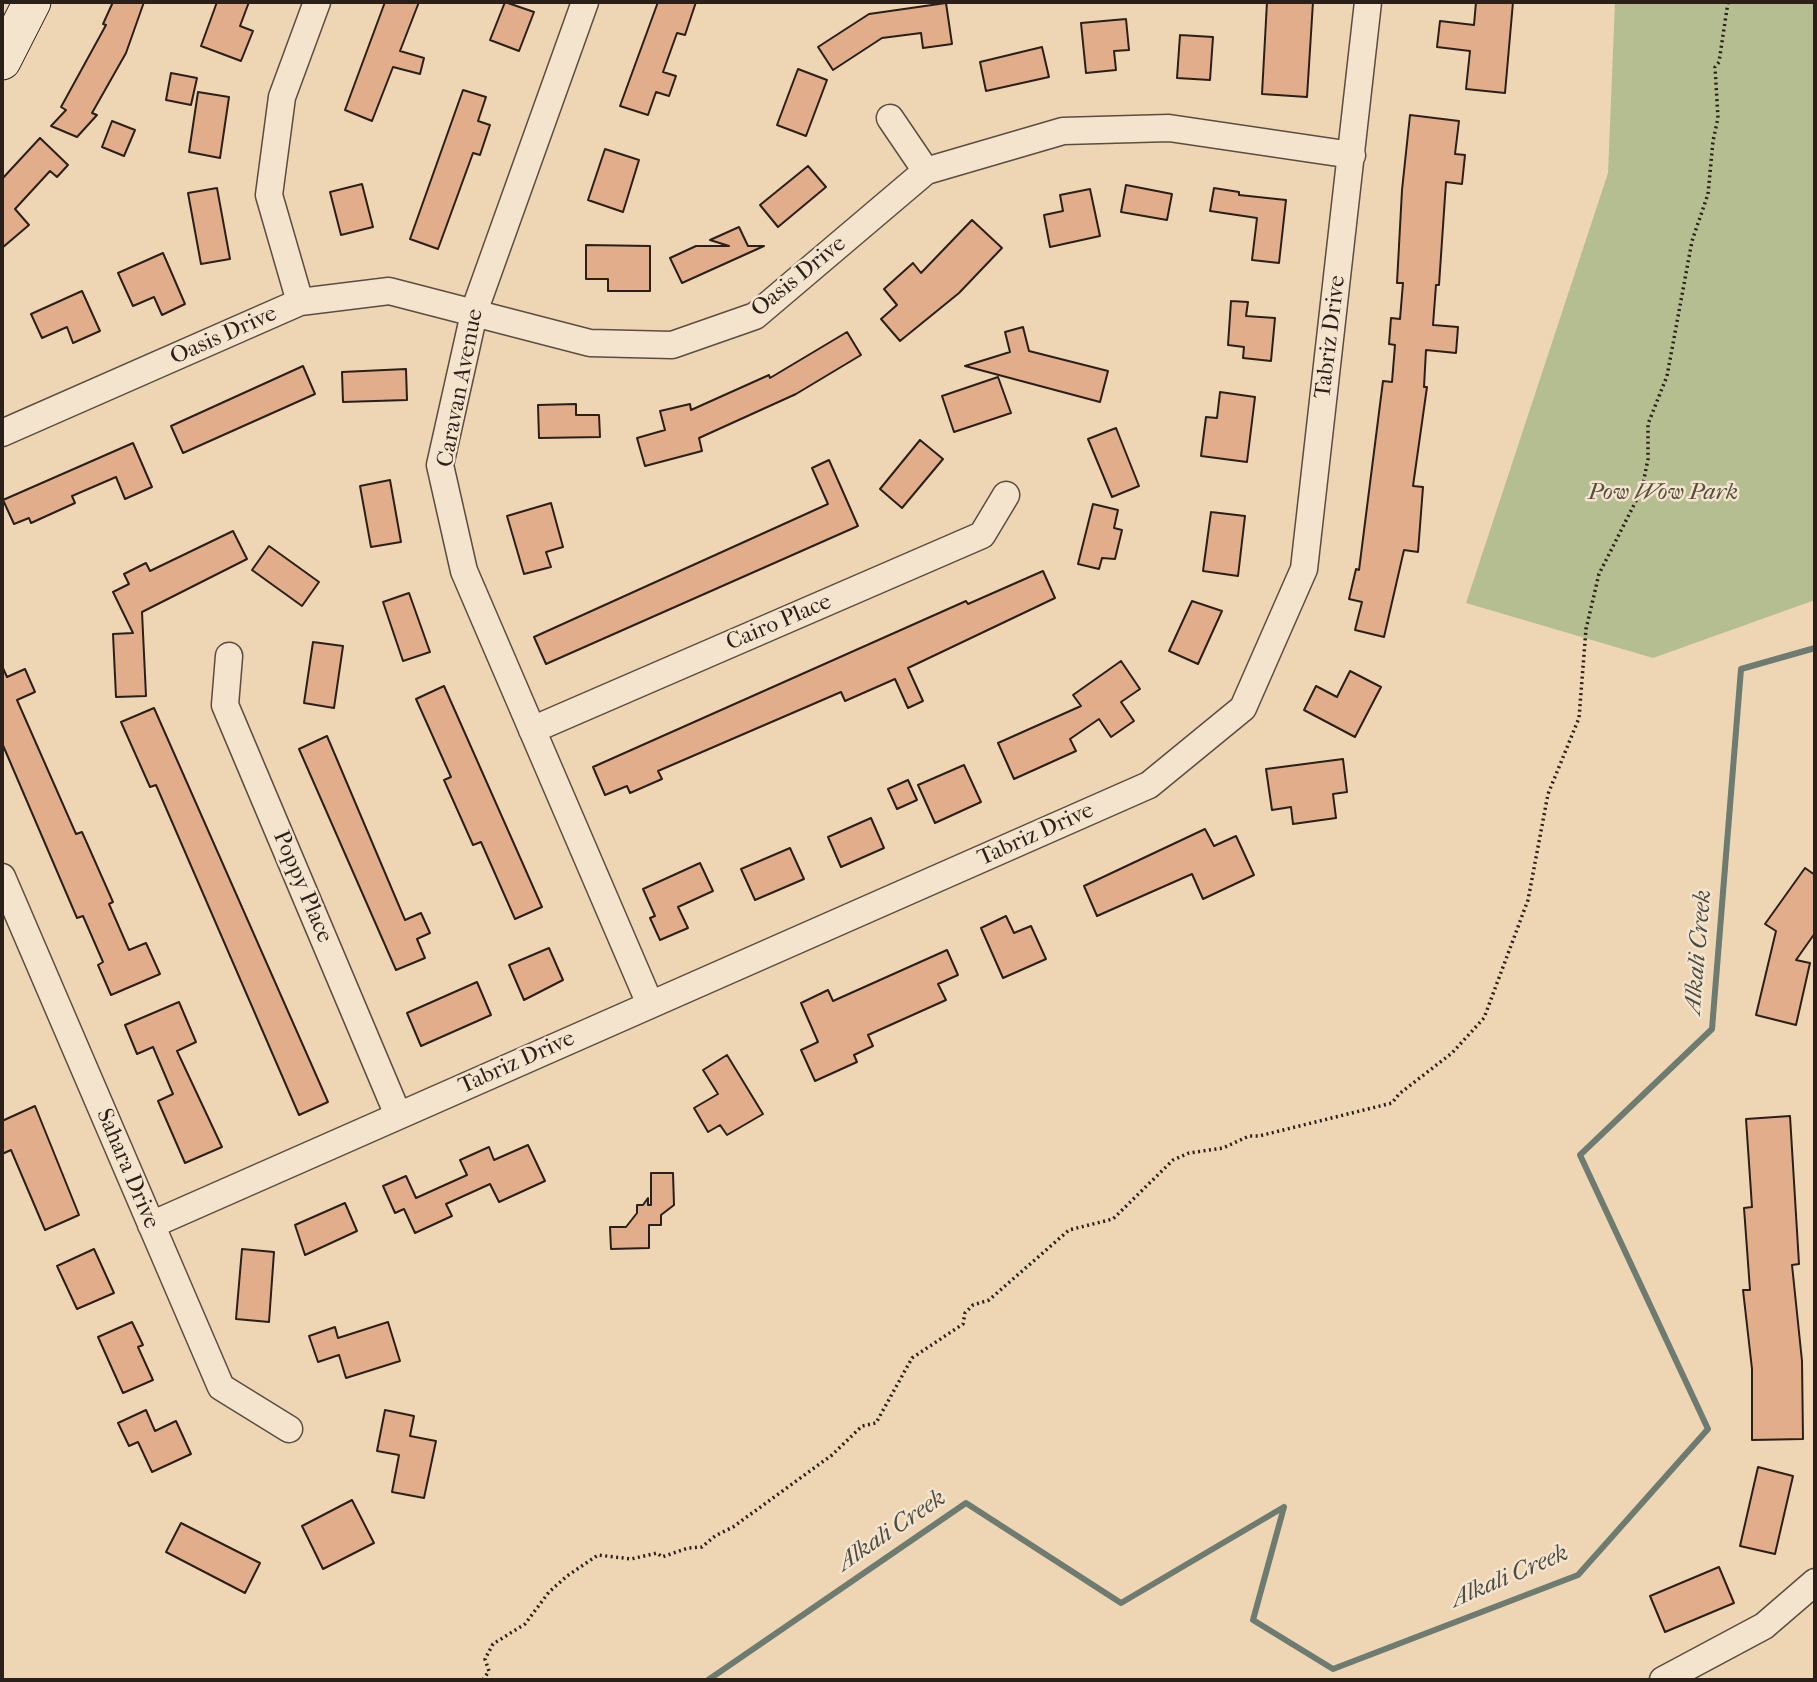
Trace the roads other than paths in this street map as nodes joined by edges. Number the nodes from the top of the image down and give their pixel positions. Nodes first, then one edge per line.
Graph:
1 (32, 2) edge
2 (317, 2) edge
3 (585, 2) edge
4 (1368, 2) edge
5 (2, 61) edge
6 (890, 118) dead end
7 (1352, 155) junction
8 (926, 171) junction
9 (300, 302) junction
10 (474, 313) junction
11 (2, 433) edge
12 (1006, 495) dead end
13 (229, 656) dead end
14 (532, 730) junction
15 (2, 877) edge
16 (650, 1004) junction
17 (398, 1115) junction
18 (151, 1225) junction
19 (289, 1429) dead end
20 (1815, 1582) edge
21 (1663, 1680) edge

1 - 5 main road
2 - 9 street
3 - 10 street, Caravan Avenue
4 - 7 street, Tabriz Drive
6 - 8 street
7 - 8 street, Oasis Drive
7 - 16 street, Tabriz Drive
8 - 10 street, Oasis Drive
9 - 10 street, Oasis Drive
9 - 11 street, Oasis Drive
10 - 14 street, Caravan Avenue
12 - 14 street, Cairo Place
13 - 17 street, Poppy Place
14 - 16 street, Caravan Avenue
15 - 18 street, Sahara Drive
16 - 17 street, Tabriz Drive
17 - 18 street, Tabriz Drive
18 - 19 street, Sahara Drive
20 - 21 street

